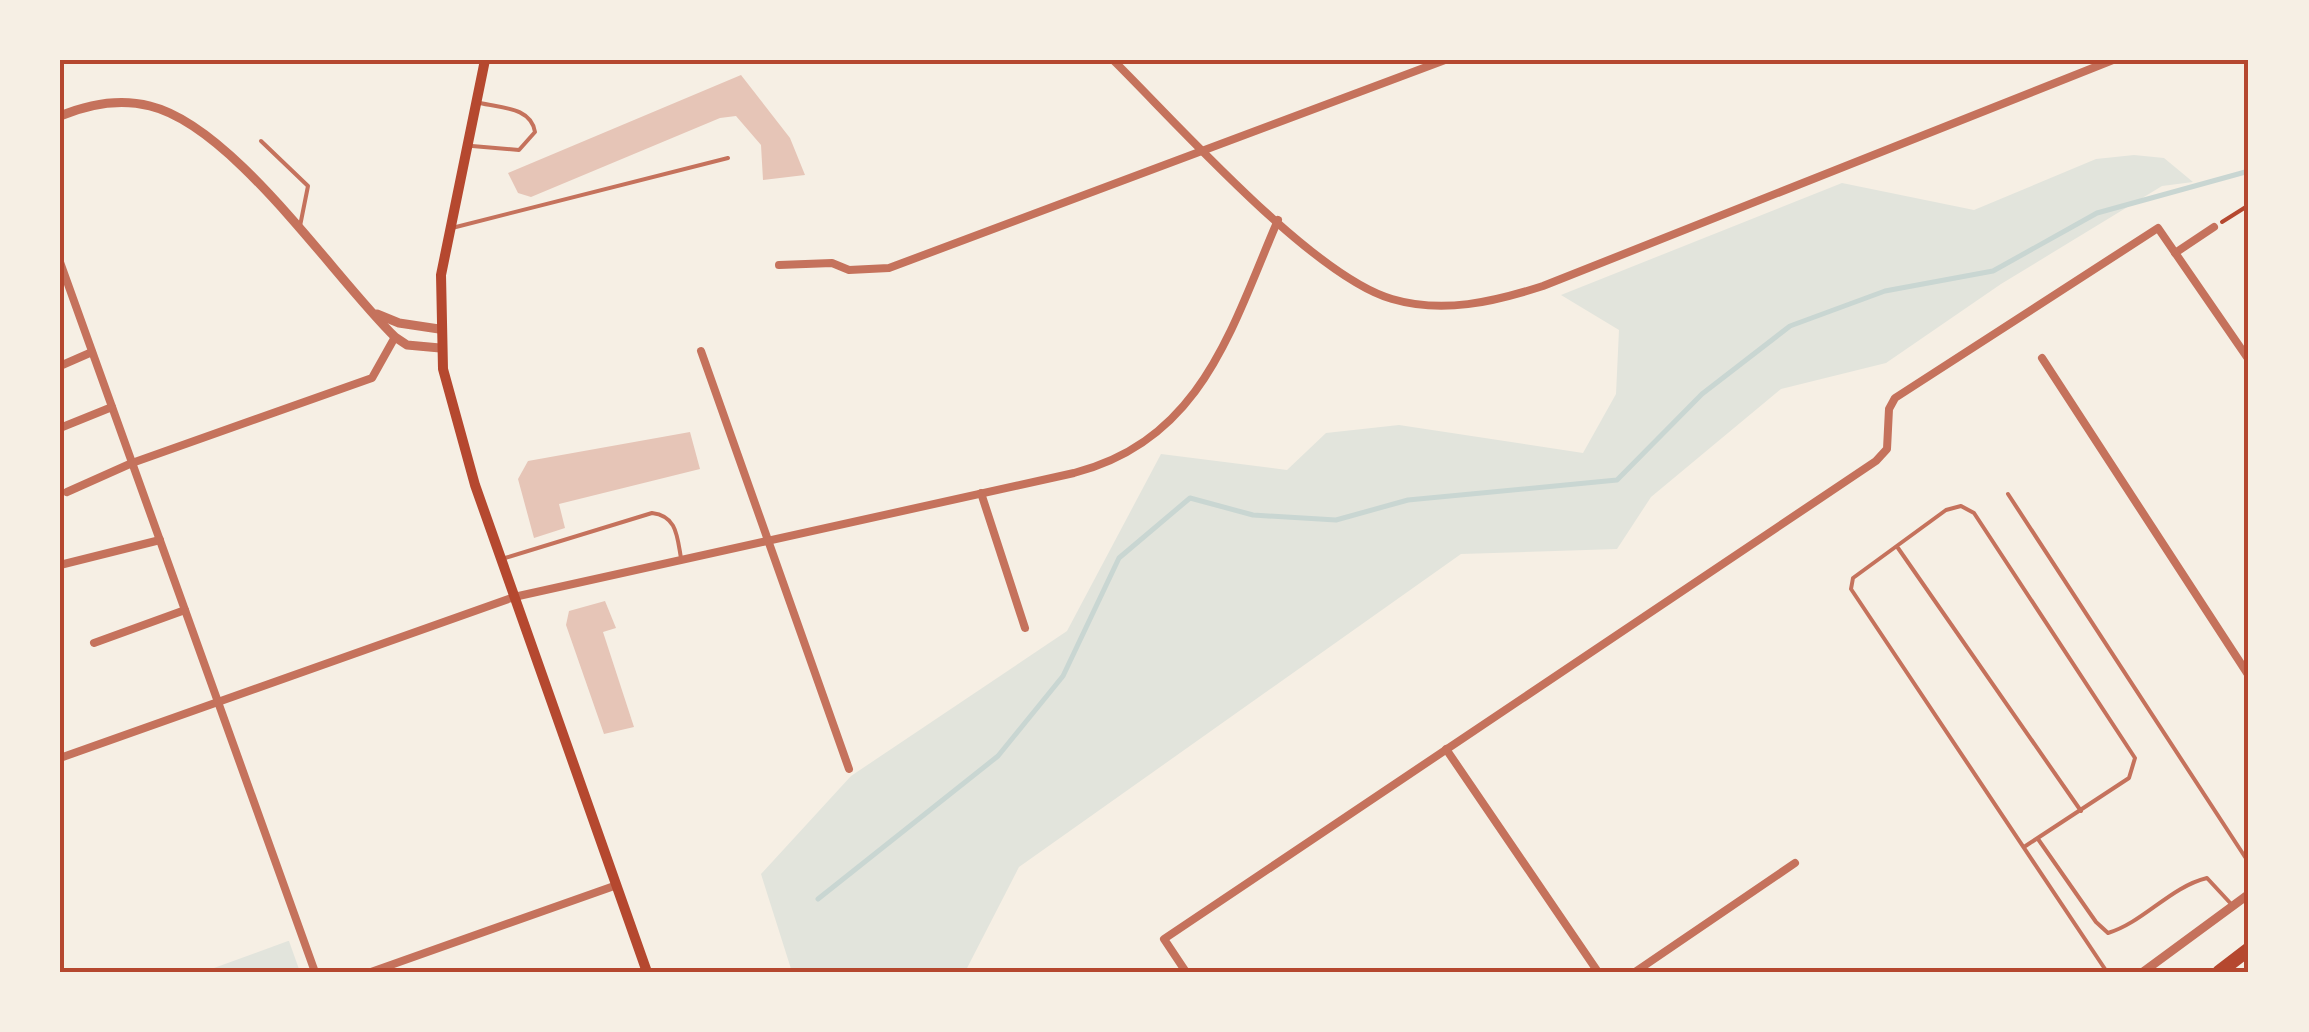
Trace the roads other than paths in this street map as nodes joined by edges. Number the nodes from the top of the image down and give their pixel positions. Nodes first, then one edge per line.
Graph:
1 (484, 60) edge
2 (1113, 60) edge
3 (1445, 60) edge
4 (2113, 60) edge
5 (475, 102) junction
6 (60, 116) edge
7 (261, 141) dead end
8 (465, 146) junction
9 (1204, 149) junction
10 (728, 158) dead end
11 (1278, 220) junction
12 (2214, 228) road end
13 (448, 230) junction
14 (299, 231) junction
15 (2175, 253) junction
16 (60, 262) edge
17 (780, 265) dead end
18 (73, 298) junction
19 (60, 304) edge
20 (370, 310) junction
21 (439, 329) junction
22 (395, 337) junction
23 (440, 348) junction
24 (701, 351) dead end
25 (92, 352) junction
26 (2042, 358) dead end
27 (2249, 360) edge
28 (60, 366) edge
29 (112, 407) junction
30 (60, 428) edge
31 (132, 462) junction
32 (66, 492) dead end
33 (980, 493) junction
34 (2008, 494) dead end
35 (767, 538) junction
36 (160, 540) junction
37 (1897, 546) junction
38 (681, 558) junction
39 (501, 559) junction
40 (60, 565) edge
41 (514, 597) junction
42 (185, 610) junction
43 (1025, 628) dead end
44 (94, 643) dead end
45 (2249, 676) edge
46 (218, 702) junction
47 (1446, 749) junction
48 (60, 758) edge
49 (849, 769) dead end
50 (2081, 810) junction
51 (2037, 838) junction
52 (2024, 847) junction
53 (1795, 862) dead end
54 (2249, 863) edge
55 (616, 885) junction
56 (2249, 894) edge
57 (2233, 906) junction
58 (2249, 950) edge
59 (315, 972) edge
60 (371, 972) edge
61 (648, 972) edge
62 (1186, 972) edge
63 (1598, 972) edge
64 (1635, 972) edge
65 (2107, 972) edge
66 (2143, 972) edge
67 (2219, 972) edge

1 - 5 main road
2 - 9 street
3 - 9 street
4 - 11 street
5 - 8 main road
5 - 8 lane
6 - 14 street
7 - 14 lane
8 - 13 main road
9 - 11 street
9 - 17 street
10 - 13 lane
11 - 33 street
12 - 15 street
13 - 21 main road
14 - 20 street
15 - 27 street
15 - 47 street
16 - 18 street
18 - 19 street
18 - 25 street
20 - 21 street
20 - 22 street
21 - 23 main road
22 - 23 street
22 - 31 street
23 - 39 main road
24 - 35 street
25 - 28 street
25 - 29 street
26 - 45 street
29 - 30 street
29 - 31 street
31 - 32 street
31 - 36 street
33 - 35 street
33 - 43 street
34 - 54 lane
35 - 38 street
35 - 49 street
36 - 40 street
36 - 42 street
37 - 50 lane
37 - 50 lane
37 - 52 lane
38 - 39 lane
38 - 41 street
39 - 41 main road
41 - 46 street
41 - 55 main road
42 - 44 street
42 - 46 street
46 - 48 street
46 - 59 street
47 - 62 street
47 - 63 street
50 - 51 lane
51 - 52 lane
51 - 57 lane
52 - 65 lane
53 - 64 street
55 - 60 street
55 - 61 main road
56 - 57 street
57 - 66 street
58 - 67 highway

